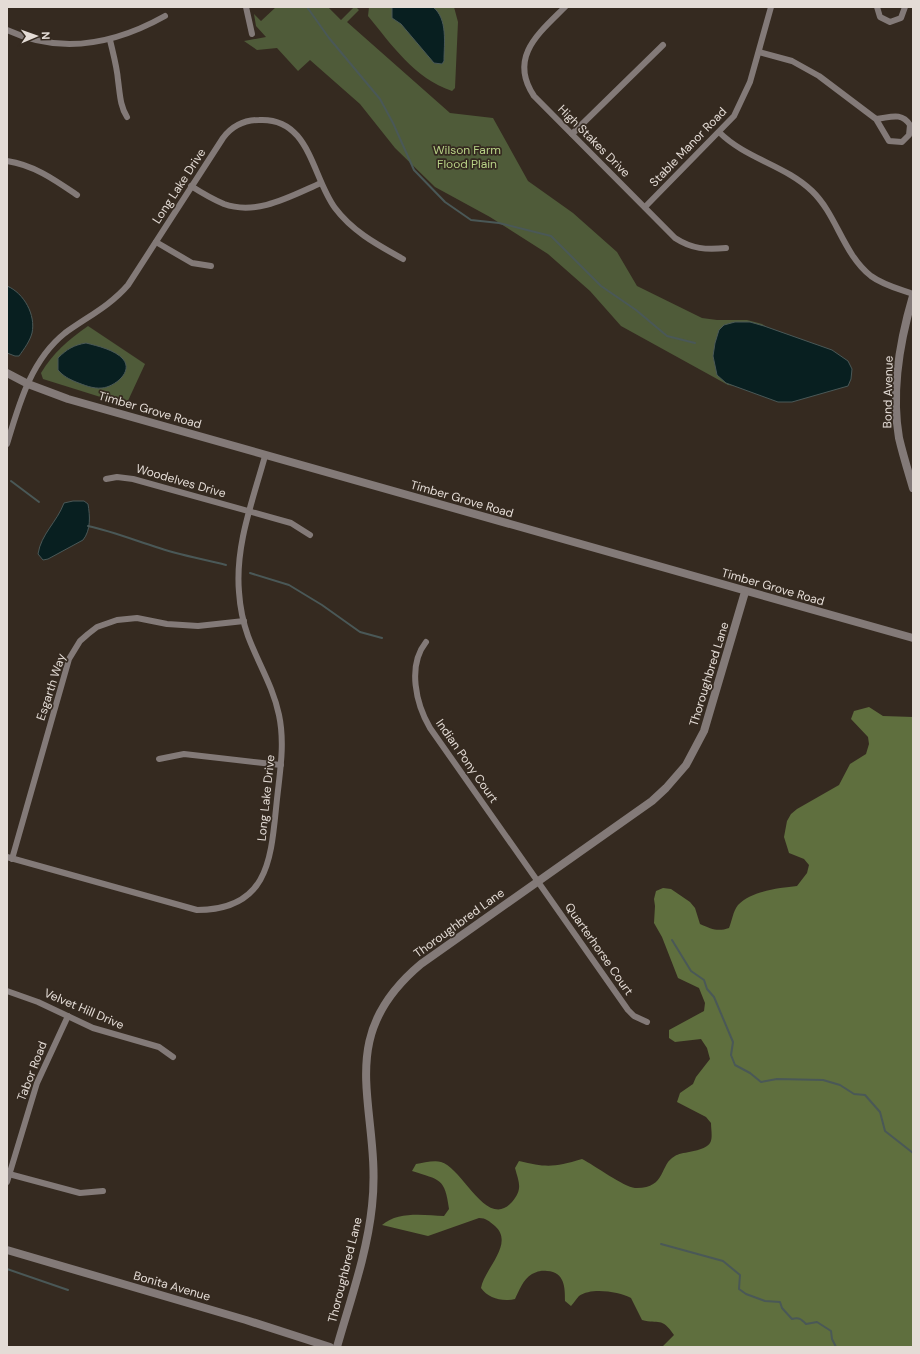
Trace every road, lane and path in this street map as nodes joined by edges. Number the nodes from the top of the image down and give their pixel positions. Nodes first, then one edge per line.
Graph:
1 (246, 7) edge
2 (565, 7) edge
3 (771, 7) edge
4 (877, 7) edge
5 (904, 7) edge
6 (165, 16) dead end
7 (7, 30) edge
8 (252, 34) dead end
9 (110, 40) junction
10 (663, 45) dead end
11 (759, 52) junction
12 (127, 117) dead end
13 (876, 119) junction
14 (719, 132) junction
15 (572, 134) junction
16 (7, 161) edge
17 (321, 183) junction
18 (192, 186) junction
19 (77, 196) dead end
20 (645, 208) junction
21 (156, 242) junction
22 (726, 248) dead end
23 (403, 259) dead end
24 (211, 266) dead end
25 (913, 295) edge
26 (7, 373) edge
27 (28, 384) junction
28 (7, 444) edge
29 (265, 456) junction
30 (106, 479) dead end
31 (913, 488) edge
32 (249, 512) junction
33 (310, 535) dead end
34 (745, 592) junction
35 (244, 621) junction
36 (913, 638) edge
37 (426, 642) dead end
38 (159, 759) dead end
39 (281, 765) junction
40 (9, 858) edge
41 (538, 882) junction
42 (7, 991) edge
43 (68, 1016) junction
44 (647, 1022) dead end
45 (173, 1057) dead end
46 (9, 1174) junction
47 (7, 1182) edge
48 (103, 1191) dead end
49 (7, 1250) edge
50 (330, 1347) edge
51 (337, 1347) edge

1 - 8 street
2 - 15 street, High Stakes Drive
3 - 11 street, Stable Manor Road
4 - 5 street
6 - 9 street
7 - 9 street
9 - 12 street
10 - 15 street
11 - 13 street
11 - 14 street, Stable Manor Road
13 - 13 street
14 - 20 street, Stable Manor Road
14 - 25 street
15 - 20 street, High Stakes Drive
16 - 19 street
17 - 18 street
17 - 18 street, Long Lake Drive
17 - 23 street, Long Lake Drive
18 - 21 street, Long Lake Drive
20 - 22 street, High Stakes Drive
21 - 24 street
21 - 27 street, Long Lake Drive
25 - 31 street, Bond Avenue
26 - 27 street, Timber Grove Road
27 - 28 street, Long Lake Drive
27 - 29 street, Timber Grove Road
29 - 32 street, Long Lake Drive
29 - 34 street, Timber Grove Road
30 - 32 street, Woodelves Drive
32 - 33 street, Woodelves Drive
32 - 35 street, Long Lake Drive
34 - 36 street, Timber Grove Road
34 - 41 street, Thoroughbred Lane
35 - 39 street, Long Lake Drive
35 - 40 street, Esgarth Way
37 - 41 street, Indian Pony Court
38 - 39 street
39 - 40 street, Long Lake Drive
41 - 44 street, Quarterhorse Court
41 - 51 street, Thoroughbred Lane
42 - 43 street, Velvet Hill Drive
43 - 45 street, Velvet Hill Drive
43 - 46 street, Tabor Road
46 - 47 street, Tabor Road
46 - 48 street
49 - 50 street, Bonita Avenue

